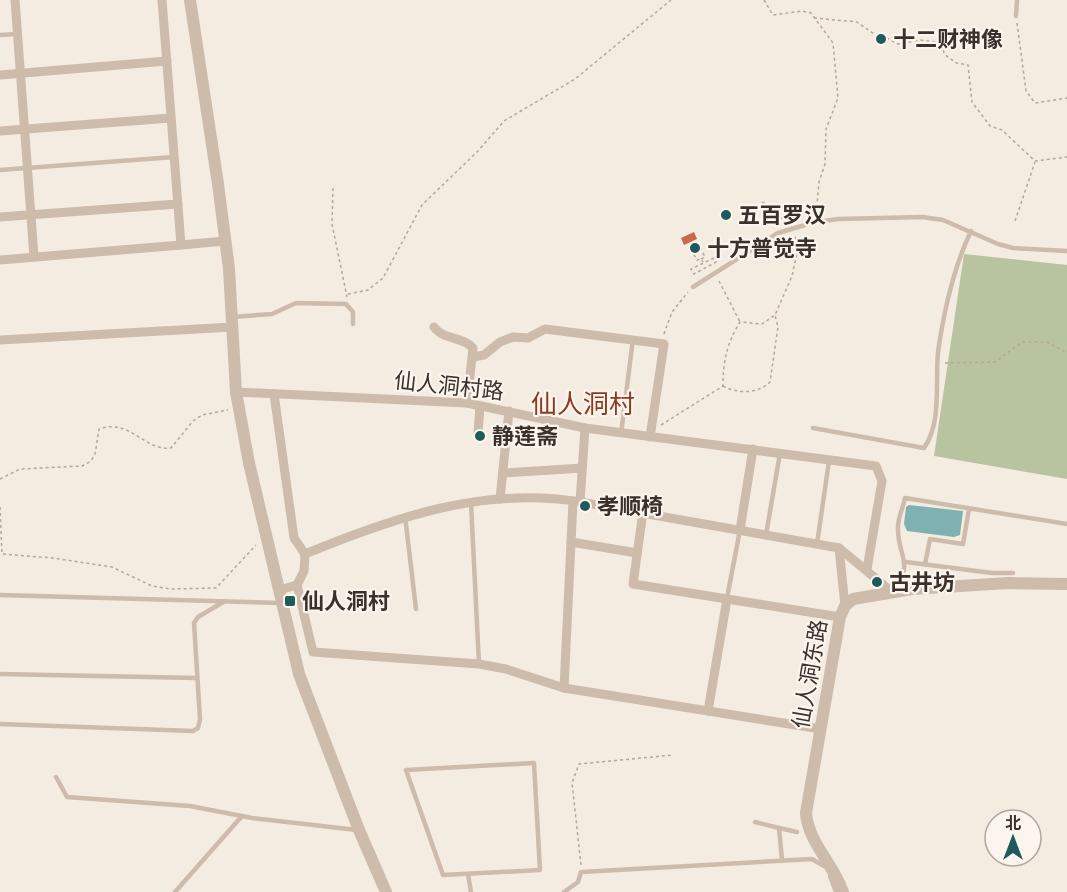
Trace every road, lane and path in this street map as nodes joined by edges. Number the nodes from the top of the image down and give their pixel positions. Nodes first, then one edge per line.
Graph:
1 (15, 0) edge
2 (162, 0) edge
3 (190, 0) edge
4 (671, 0) edge
5 (764, 0) edge
6 (1017, 0) edge
7 (1016, 16) joint
8 (814, 18) junction
9 (18, 34) junction
10 (0, 35) edge
11 (167, 61) junction
12 (20, 73) junction
13 (0, 75) edge
14 (1067, 98) edge
15 (171, 118) junction
16 (24, 129) junction
17 (0, 131) edge
18 (174, 157) junction
19 (1067, 157) edge
20 (1035, 161) junction
21 (27, 168) junction
22 (0, 170) edge
23 (333, 188) dead end
24 (762, 202) dead end
25 (178, 204) junction
26 (31, 215) junction
27 (0, 217) edge
28 (1015, 221) dead end
29 (815, 222) junction
30 (792, 228) junction
31 (971, 231) junction
32 (225, 241) junction
33 (181, 245) junction
34 (1067, 251) edge
35 (34, 257) junction
36 (700, 259) dead end
37 (0, 260) edge
38 (703, 263) junction
39 (714, 273) junction
40 (693, 287) joint
41 (348, 294) junction
42 (346, 304) junction
43 (775, 315) junction
44 (232, 322) junction
45 (740, 322) junction
46 (353, 324) dead end
47 (434, 327) dead end
48 (633, 339) junction
49 (0, 340) edge
50 (664, 344) junction
51 (1067, 353) edge
52 (473, 357) junction
53 (936, 376) junction
54 (723, 386) junction
55 (236, 392) junction
56 (274, 394) junction
57 (467, 403) junction
58 (480, 406) junction
59 (238, 409) junction
60 (509, 411) junction
61 (585, 428) junction
62 (813, 428) dead end
63 (651, 433) junction
64 (478, 434) dead end
65 (621, 434) junction
66 (753, 449) junction
67 (780, 453) junction
68 (830, 458) junction
69 (582, 468) junction
70 (503, 472) junction
71 (0, 479) edge
72 (501, 499) junction
73 (576, 501) junction
74 (471, 502) junction
75 (0, 507) edge
76 (969, 509) junction
77 (643, 512) junction
78 (405, 516) junction
79 (1067, 524) edge
80 (740, 530) junction
81 (766, 535) junction
82 (266, 536) junction
83 (571, 542) junction
84 (818, 544) junction
85 (839, 548) junction
86 (305, 554) junction
87 (637, 554) junction
88 (906, 562) junction
89 (925, 564) junction
90 (867, 569) junction
91 (1013, 573) dead end
92 (1067, 584) edge
93 (297, 585) junction
94 (279, 590) junction
95 (892, 592) junction
96 (0, 596) edge
97 (727, 599) junction
98 (225, 601) junction
99 (282, 603) junction
100 (416, 609) dead end
101 (842, 612) junction
102 (479, 664) junction
103 (0, 674) edge
104 (197, 678) junction
105 (564, 688) junction
106 (708, 711) junction
107 (0, 724) edge
108 (820, 729) junction
109 (673, 755) dead end
110 (56, 777) dead end
111 (242, 816) junction
112 (755, 822) dead end
113 (779, 828) junction
114 (358, 830) junction
115 (797, 832) dead end
116 (782, 860) junction
117 (582, 872) junction
118 (468, 874) junction
119 (175, 892) edge
120 (386, 892) edge
121 (471, 892) edge
122 (564, 892) edge
123 (836, 892) edge
124 (843, 892) edge

1 - 9 street
2 - 11 street
3 - 32 street
4 - 41 path
5 - 8 path
6 - 7 lane
7 - 14 path
8 - 20 path
8 - 29 path
9 - 10 lane
9 - 12 street
11 - 12 street
11 - 15 street
12 - 13 street
12 - 16 street
15 - 16 street
15 - 18 street
16 - 17 street
16 - 21 street
18 - 21 lane
18 - 25 street
19 - 20 path
20 - 28 path
21 - 22 lane
21 - 26 street
23 - 41 path
24 - 30 path
25 - 26 street
25 - 33 street
26 - 27 street
26 - 35 street
29 - 30 lane
29 - 31 lane
30 - 39 lane
30 - 43 path
31 - 34 lane
31 - 53 lane
32 - 33 street
32 - 44 street
33 - 35 street
35 - 37 street
36 - 38 path
38 - 38 path
39 - 40 lane
39 - 45 path
40 - 50 path
41 - 42 path
42 - 44 lane
42 - 46 lane
43 - 45 path
43 - 54 path
44 - 49 street
44 - 55 street
45 - 54 path
47 - 52 street
48 - 50 street
48 - 52 street
48 - 65 lane
50 - 63 street
51 - 53 path
52 - 57 street
53 - 62 lane
54 - 63 path
55 - 56 street, 仙人洞村路
55 - 59 street
56 - 57 street, 仙人洞村路
56 - 86 street
57 - 58 street, 仙人洞村路
58 - 60 street, 仙人洞村路
58 - 64 street
59 - 71 path
59 - 82 street
60 - 61 street, 仙人洞村路
60 - 70 street
61 - 65 street, 仙人洞村路
61 - 69 street
63 - 65 street, 仙人洞村路
63 - 66 street, 仙人洞村路
66 - 67 street, 仙人洞村路
66 - 80 street
67 - 68 street, 仙人洞村路
67 - 81 lane
68 - 84 lane
68 - 90 street, 仙人洞村路
69 - 70 street
69 - 73 street
70 - 72 street
72 - 73 street
72 - 74 street
73 - 77 street
73 - 83 street
74 - 78 street
74 - 102 lane
75 - 82 path
76 - 79 lane
76 - 88 lane
76 - 89 lane
77 - 80 street
77 - 87 street
78 - 86 street
78 - 100 lane
80 - 81 street
80 - 97 lane
81 - 84 street
82 - 94 street
83 - 87 street
83 - 105 street
84 - 85 street
85 - 90 street
85 - 101 street
86 - 93 street
87 - 97 street
88 - 89 lane
88 - 95 lane
89 - 91 lane
90 - 95 street
92 - 95 street, 仙人洞东路
93 - 94 street
93 - 102 street
94 - 99 street
95 - 101 street, 仙人洞东路
96 - 98 lane
97 - 101 street
97 - 106 street
98 - 99 lane
98 - 104 lane
99 - 114 street
101 - 108 street, 仙人洞东路
102 - 105 street
103 - 104 lane
104 - 107 lane
105 - 106 street
106 - 108 street
108 - 124 street, 仙人洞东路
109 - 117 path
110 - 111 lane
111 - 114 lane
111 - 119 lane
112 - 113 lane
113 - 115 lane
113 - 116 lane
114 - 120 street
116 - 117 lane
116 - 123 lane
117 - 122 lane
118 - 118 lane
118 - 121 lane

